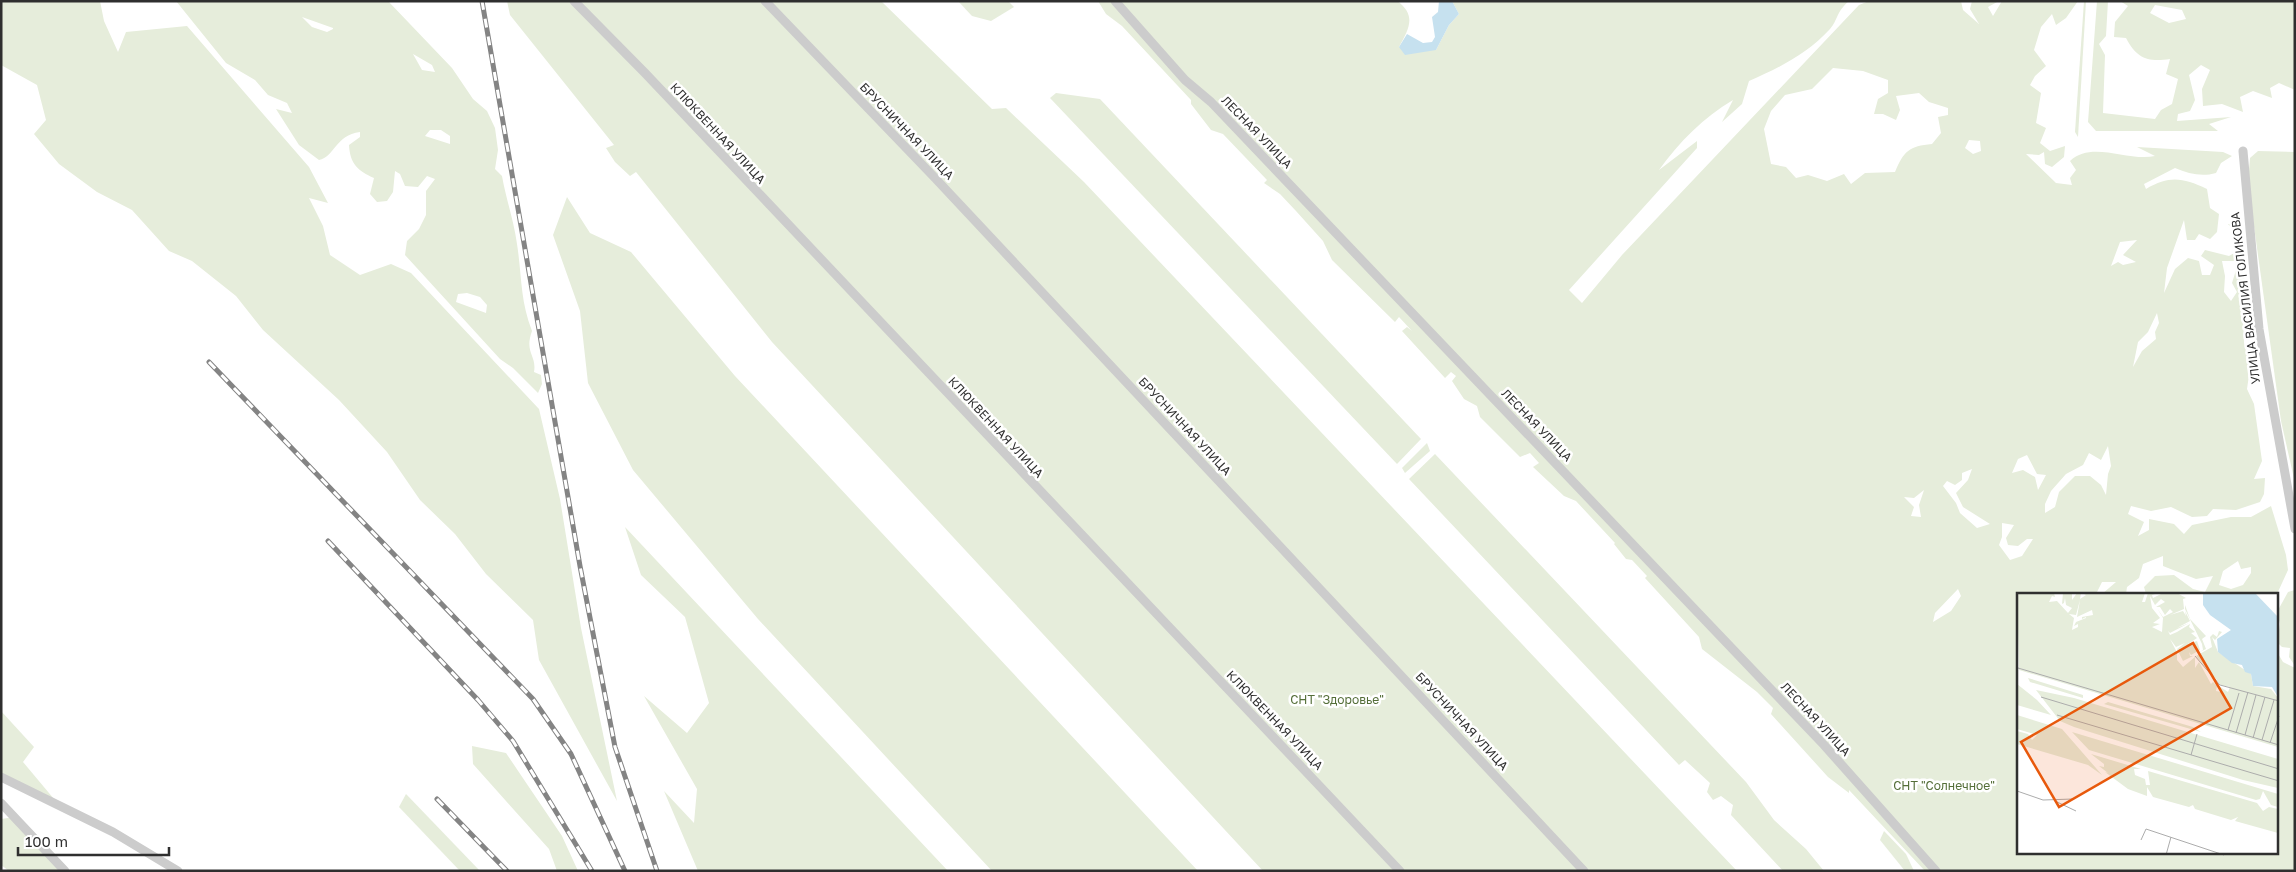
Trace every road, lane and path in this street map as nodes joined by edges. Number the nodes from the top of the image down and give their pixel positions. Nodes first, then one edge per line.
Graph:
1 (574, 1) edge
2 (765, 1) edge
3 (1116, 1) edge
4 (2243, 151) dead end
5 (2295, 529) edge
6 (1, 777) edge
7 (1, 803) edge
8 (65, 871) edge
9 (178, 871) edge
10 (1400, 871) edge
11 (1584, 871) edge
12 (1936, 871) edge

1 - 10 street, КЛЮКВЕННАЯ УЛИЦА
2 - 11 street, БРУСНИЧНАЯ УЛИЦА
3 - 12 street, ЛЕСНАЯ УЛИЦА
4 - 5 street, УЛИЦА ВАСИЛИЯ ГОЛИКОВА
6 - 9 street
7 - 8 street

